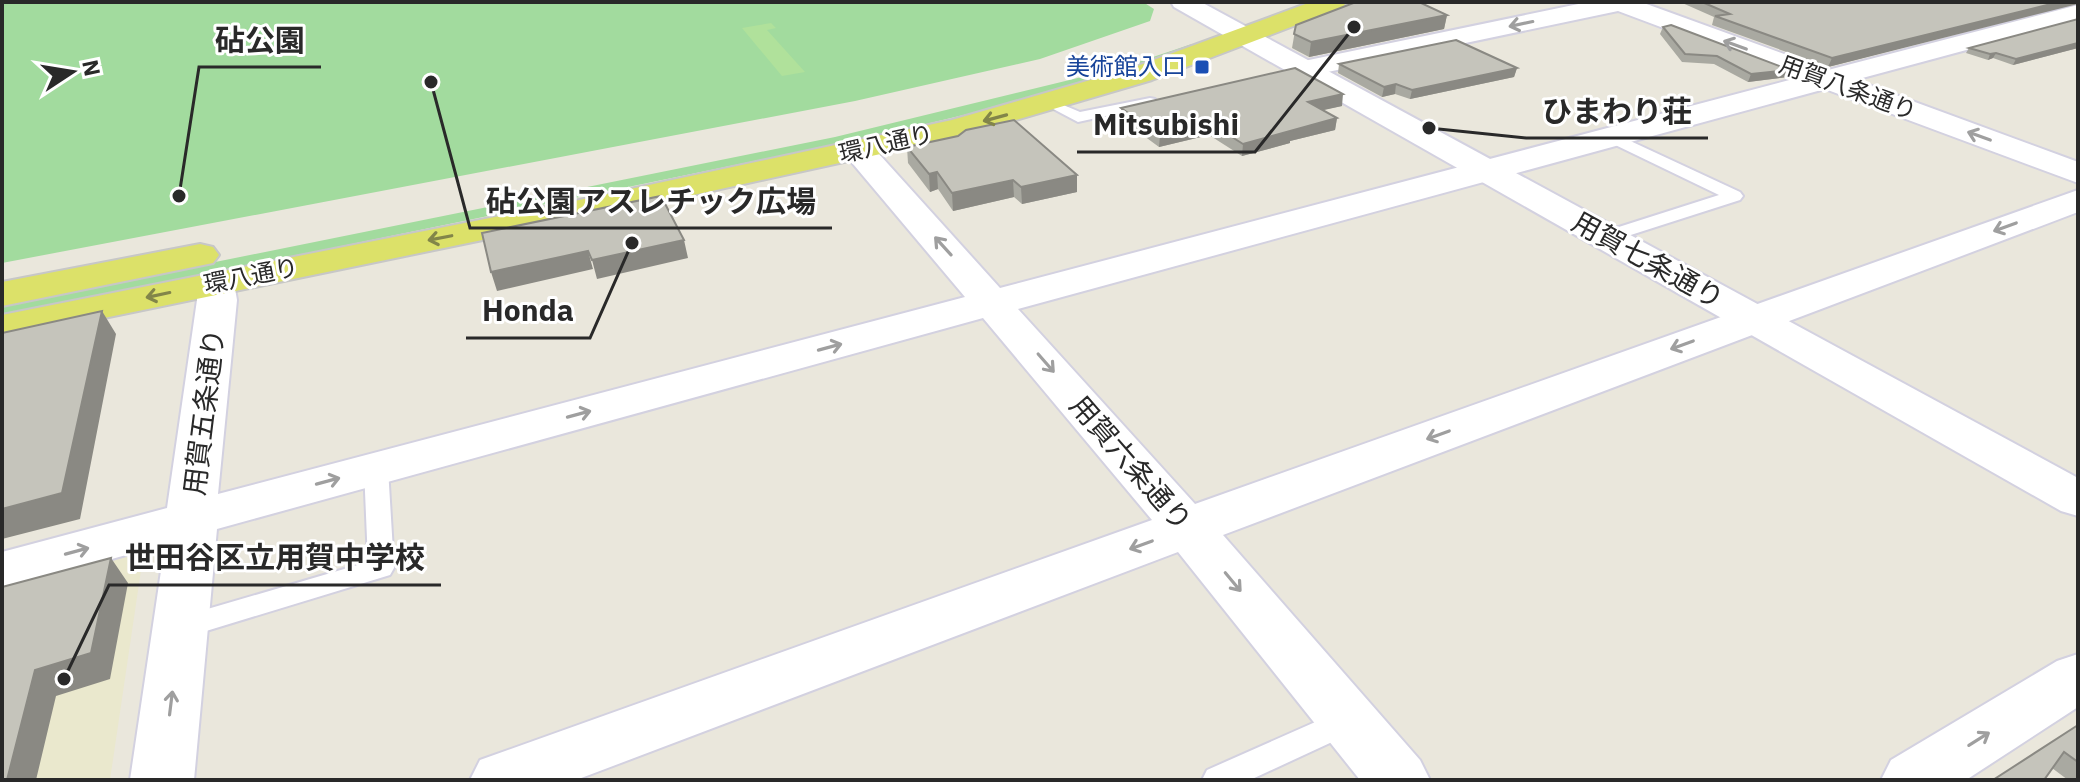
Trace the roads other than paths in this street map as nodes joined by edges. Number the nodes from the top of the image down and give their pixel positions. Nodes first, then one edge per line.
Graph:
1 (1183, 2) edge
2 (1268, 2) edge
3 (1334, 2) edge
4 (1621, 2) edge
5 (2062, 2) edge
6 (2078, 9) edge
7 (1232, 29) junction
8 (1289, 73) junction
9 (1828, 80) junction
10 (1168, 98) edge
11 (1049, 103) junction
12 (1611, 137) junction
13 (859, 151) junction
14 (1486, 171) junction
15 (2078, 173) edge
16 (2078, 200) edge
17 (1606, 237) junction
18 (215, 283) junction
19 (2, 294) edge
20 (995, 304) junction
21 (1753, 319) junction
22 (2, 327) edge
23 (376, 468) junction
24 (2078, 499) edge
25 (191, 518) junction
26 (1187, 528) junction
27 (2, 571) edge
28 (179, 629) junction
29 (2078, 677) edge
30 (1348, 720) junction
31 (162, 780) edge
32 (502, 780) edge
33 (1218, 780) edge
34 (1398, 780) edge
35 (1913, 780) edge

1 - 7 street, 用賀七条通り
2 - 7 main road, 環八通り
3 - 7 main road, 環八通り
4 -> 8 street
9 -> 4 street, 用賀八条通り
5 - 6 street
6 - 9 street
7 - 8 street, 用賀七条通り
7 - 11 main road, 環八通り
7 - 19 main road, 環八通り
8 - 14 street, 用賀七条通り
9 - 12 street
15 -> 9 street, 用賀八条通り
10 - 11 lane
11 -> 13 main road, 環八通り
12 - 14 street
12 - 17 lane
13 -> 18 main road, 環八通り
20 -> 13 street, 用賀六条通り
14 - 17 street, 用賀七条通り
14 - 20 street
16 -> 21 street
17 - 21 street, 用賀七条通り
18 -> 22 main road, 環八通り
18 - 25 street, 用賀五条通り
23 -> 20 street
20 -> 26 street, 用賀六条通り
21 - 24 street, 用賀七条通り
21 -> 26 street
25 -> 23 street
23 - 28 lane
27 -> 25 street
25 - 28 street, 用賀五条通り
26 -> 30 street, 用賀六条通り
26 -> 32 street
31 -> 28 street, 用賀五条通り
35 -> 29 street
30 - 33 lane
30 - 34 street, 用賀六条通り

